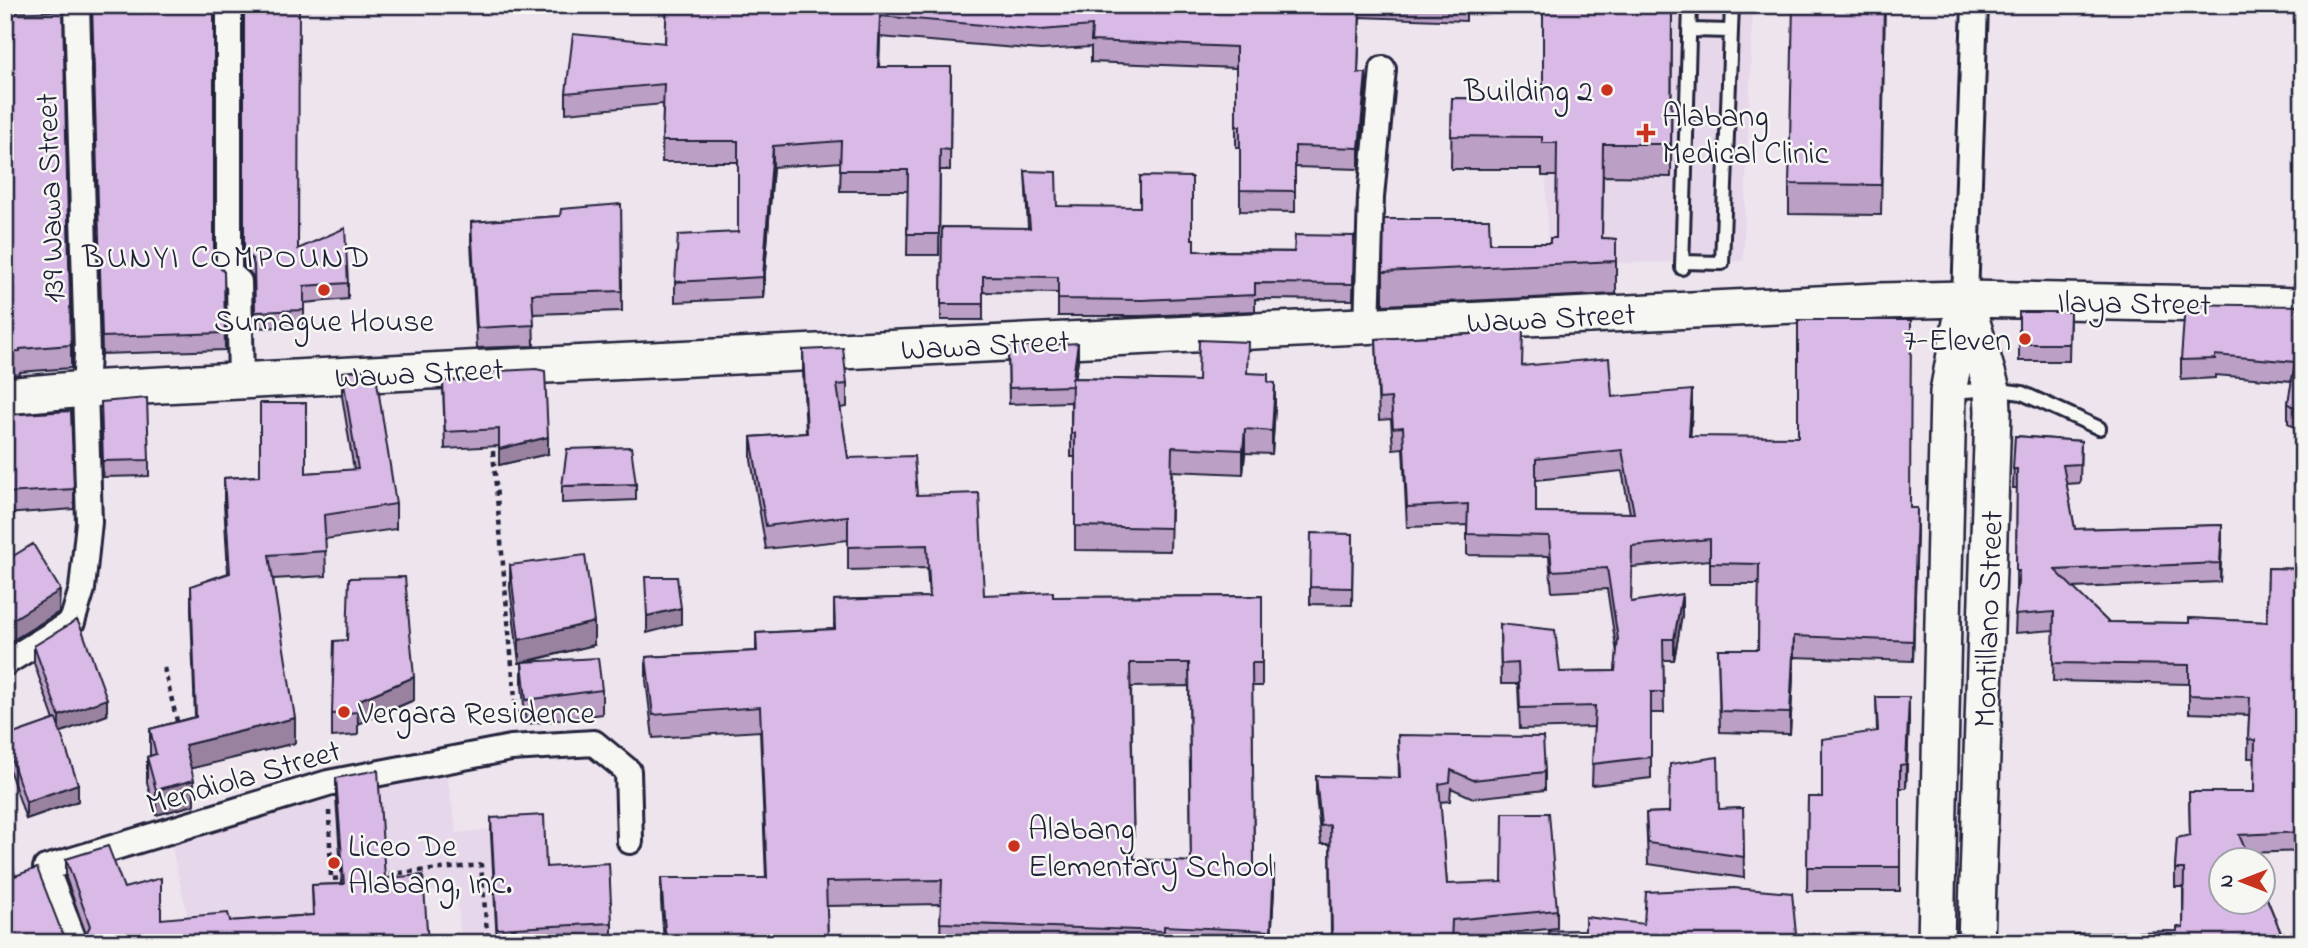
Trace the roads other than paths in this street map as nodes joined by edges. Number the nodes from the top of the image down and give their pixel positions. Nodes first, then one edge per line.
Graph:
1 (77, 5) edge
2 (229, 5) edge
3 (1690, 5) edge
4 (1732, 5) edge
5 (1975, 5) edge
6 (1689, 30) junction
7 (1731, 31) junction
8 (1383, 69) dead end
9 (1965, 299) junction
10 (2303, 306) edge
11 (1367, 327) junction
12 (241, 381) junction
13 (85, 389) junction
14 (1992, 389) junction
15 (1948, 392) junction
16 (5, 396) edge
17 (2099, 428) dead end
18 (5, 663) edge
19 (630, 841) dead end
20 (75, 943) edge
21 (1936, 943) edge
22 (1976, 943) edge

1 - 13 street, 139 Wawa Street
2 - 12 street
3 - 6 lane
4 - 7 lane
5 - 9 street, Montillano Street
6 - 7 lane
6 - 7 lane
8 - 11 street
9 - 10 main road, Ilaya Street
9 - 11 main road, Wawa Street
9 - 14 main road, Montillano Street
9 - 15 main road, Montillano Street
11 - 12 main road, Wawa Street
12 - 13 main road, Wawa Street
13 - 16 main road, Wawa Street
13 - 18 street, 139 Wawa Street
14 - 15 lane
14 - 17 lane
14 - 22 main road, Montillano Street
15 - 21 main road, Montillano Street
19 - 20 street, Mendiola Street

